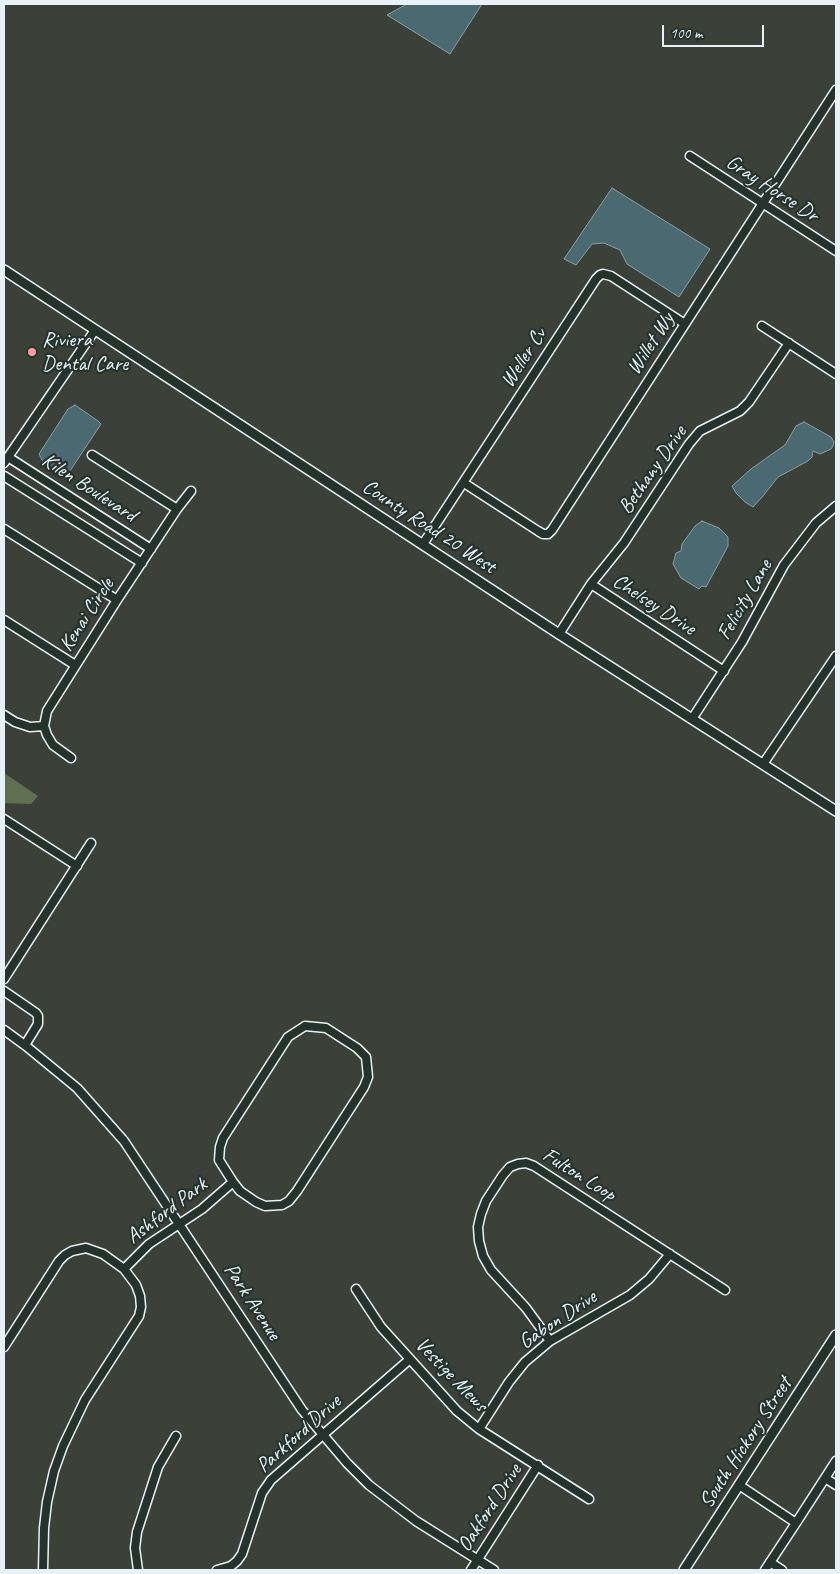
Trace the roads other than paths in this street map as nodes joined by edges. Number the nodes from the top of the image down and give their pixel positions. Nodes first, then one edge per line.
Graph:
1 (836, 90) edge
2 (690, 156) dead end
3 (763, 203) junction
4 (836, 251) edge
5 (4, 270) edge
6 (685, 324) junction
7 (762, 326) dead end
8 (95, 330) junction
9 (789, 343) junction
10 (836, 374) edge
11 (92, 455) dead end
12 (6, 460) edge
13 (4, 476) edge
14 (464, 483) junction
15 (191, 491) dead end
16 (80, 504) junction
17 (836, 506) edge
18 (177, 509) junction
19 (71, 518) junction
20 (4, 529) edge
21 (423, 544) junction
22 (151, 549) junction
23 (142, 563) junction
24 (591, 584) junction
25 (117, 600) junction
26 (4, 620) edge
27 (559, 634) junction
28 (836, 656) edge
29 (76, 666) junction
30 (724, 671) junction
31 (4, 714) edge
32 (692, 719) junction
33 (44, 726) junction
34 (71, 758) dead end
35 (764, 764) junction
36 (836, 811) edge
37 (4, 819) edge
38 (91, 844) dead end
39 (77, 866) junction
40 (4, 963) edge
41 (12, 966) junction
42 (4, 979) edge
43 (4, 991) edge
44 (4, 1030) edge
45 (25, 1045) junction
46 (233, 1182) junction
47 (179, 1223) junction
48 (670, 1254) junction
49 (124, 1269) junction
50 (356, 1288) dead end
51 (725, 1290) dead end
52 (836, 1335) edge
53 (550, 1342) junction
54 (4, 1346) edge
55 (410, 1359) junction
56 (479, 1428) junction
57 (176, 1436) dead end
58 (322, 1436) junction
59 (836, 1461) edge
60 (538, 1465) junction
61 (825, 1478) junction
62 (740, 1485) junction
63 (836, 1486) edge
64 (589, 1499) dead end
65 (796, 1523) junction
66 (477, 1560) junction
67 (770, 1562) junction
68 (43, 1570) edge
69 (138, 1570) edge
70 (217, 1570) edge
71 (470, 1570) edge
72 (494, 1570) edge
73 (684, 1570) edge
74 (765, 1570) edge
75 (782, 1570) edge

1 - 3 street, Willet Wy
2 - 3 street, Gray Horse Dr
3 - 4 street, Gray Horse Dr
3 - 6 street, Willet Wy
5 - 8 street, County Road 20 West
6 - 14 street, Weller Cv
6 - 14 street, Willet Wy
7 - 9 street
8 - 12 street
8 - 21 street, County Road 20 West
9 - 10 street
9 - 24 street, Bethany Drive
11 - 18 street
12 - 16 street, Kilen Boulevard
13 - 19 street, Kilen Boulevard
14 - 21 street, Weller Cv
15 - 18 street, Kenai Circle
16 - 19 street
16 - 22 street, Kilen Boulevard
17 - 30 street, Felicity Lane
18 - 22 street, Kenai Circle
19 - 23 street, Kilen Boulevard
20 - 25 street
21 - 27 street, County Road 20 West
22 - 23 street, Kenai Circle
23 - 25 street, Kenai Circle
24 - 27 street, Bethany Drive
24 - 30 street, Chelsey Drive
25 - 29 street, Kenai Circle
26 - 29 street
27 - 32 street, County Road 20 West
28 - 35 street
29 - 33 street, Kenai Circle
30 - 32 street, Felicity Lane
31 - 33 street
32 - 35 street, County Road 20 West
33 - 34 street
35 - 36 street, County Road 20 West
37 - 39 street
38 - 39 street
39 - 41 street
40 - 41 street
41 - 42 street
43 - 45 street
44 - 45 street, Park Avenue
45 - 47 street, Park Avenue
46 - 46 street
46 - 47 street, Ashford Park
47 - 49 street, Ashford Park
47 - 58 street, Park Avenue
48 - 51 street, Fulton Loop
48 - 53 street, Gabon Drive
48 - 53 street, Fulton Loop
49 - 54 street
49 - 68 street
50 - 55 street, Vestige Mews
52 - 62 street, South Hickory Street
53 - 56 street, Gabon Drive
55 - 56 street, Vestige Mews
55 - 58 street, Parkford Drive
56 - 60 street, Vestige Mews
57 - 69 street
58 - 66 street, Park Avenue
58 - 70 street, Parkford Drive
59 - 61 street
60 - 64 street, Vestige Mews
60 - 66 street, Oakford Drive
61 - 63 street
61 - 65 street
62 - 65 street
62 - 73 street, South Hickory Street
65 - 67 street
66 - 71 street, Oakford Drive
66 - 72 street, Park Avenue
67 - 74 street
67 - 75 street

